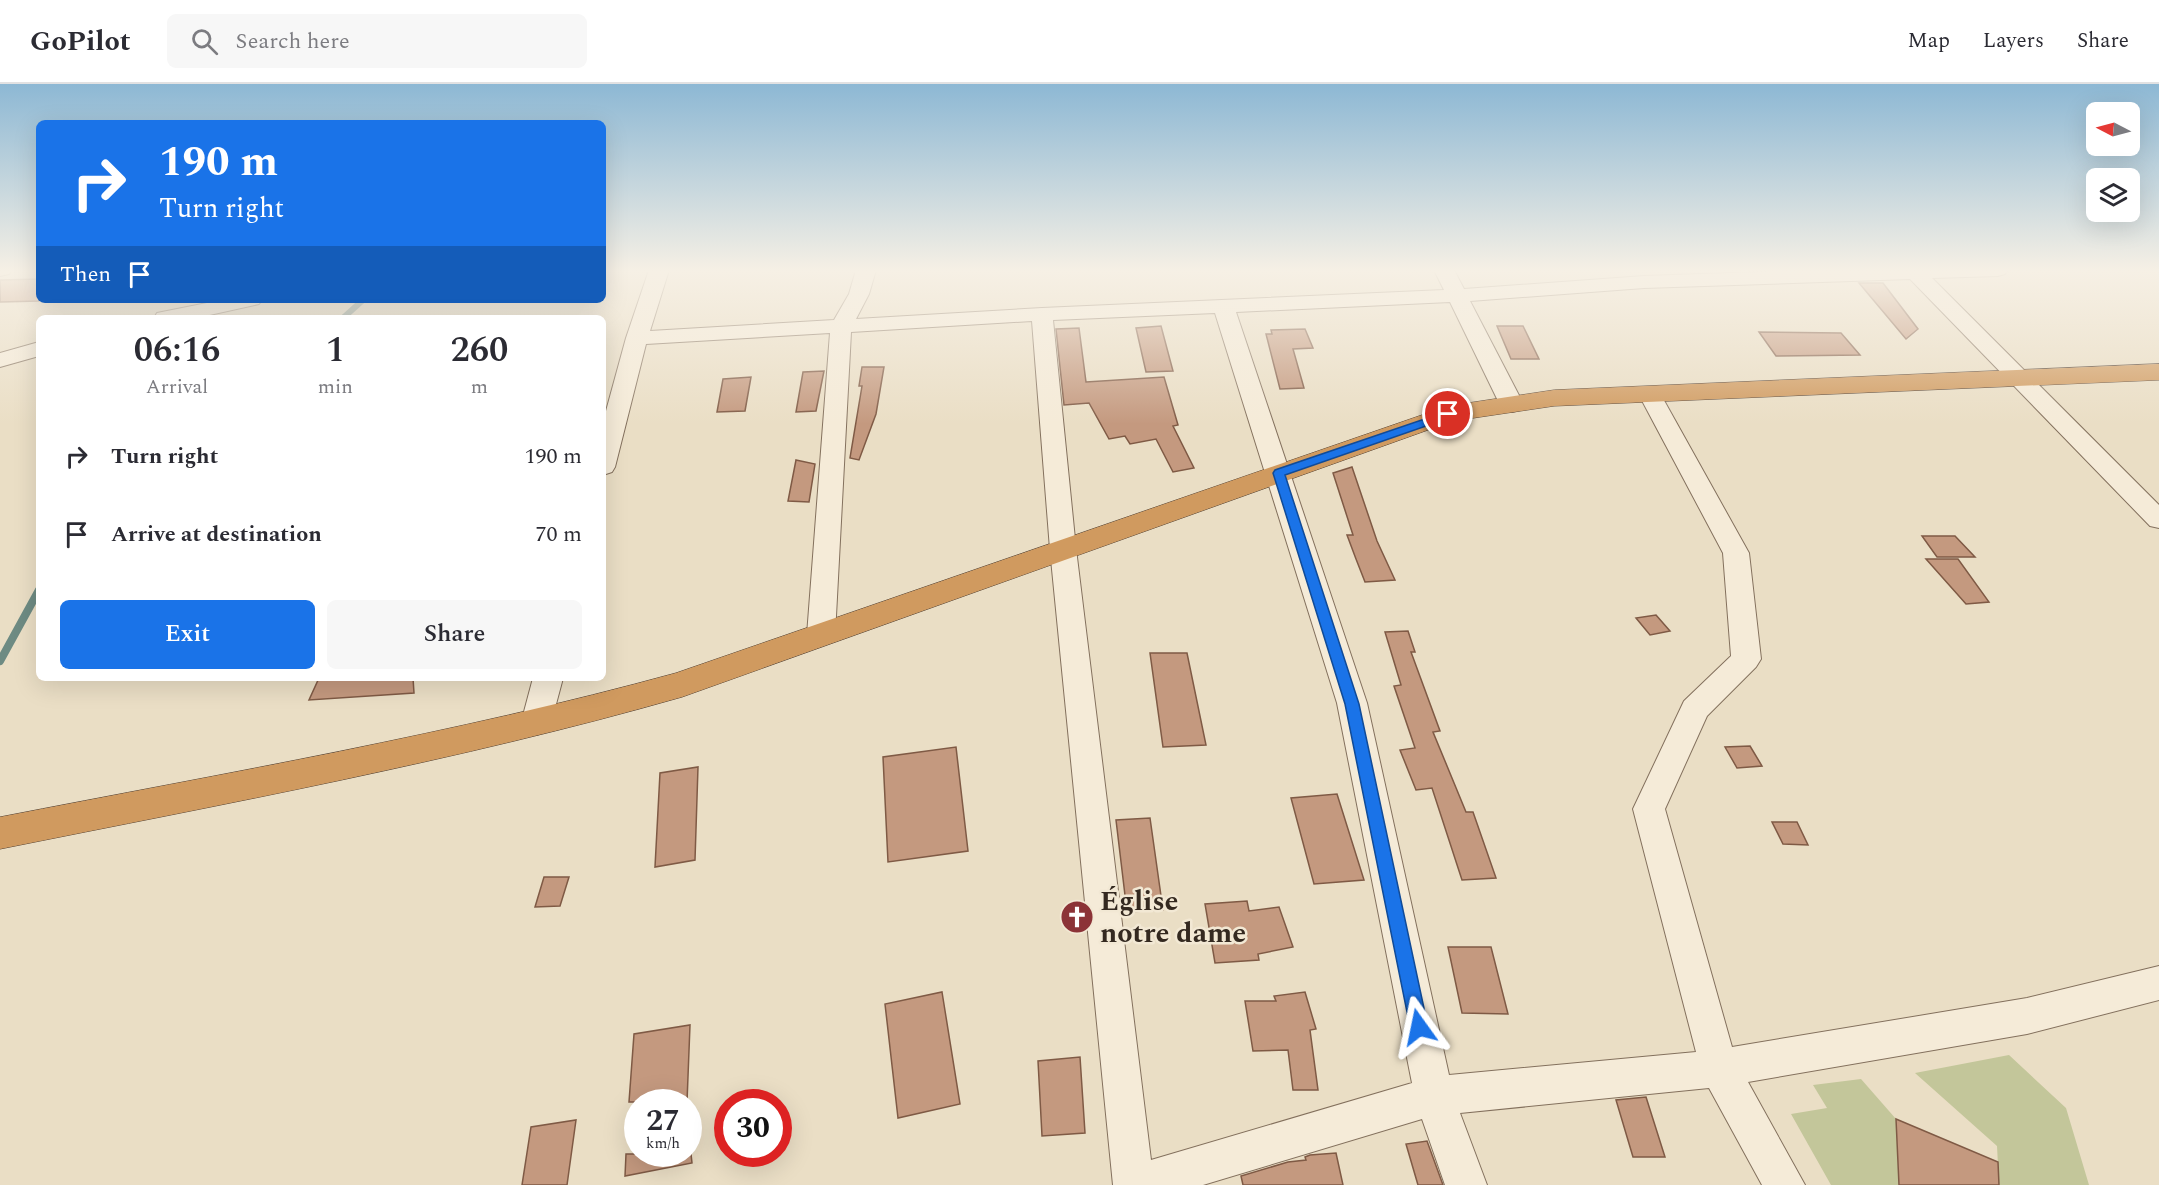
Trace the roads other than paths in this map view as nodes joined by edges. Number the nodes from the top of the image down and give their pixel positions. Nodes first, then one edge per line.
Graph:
1 (643, 321) edge
2 (844, 321) edge
3 (918, 321) edge
4 (1043, 321) edge
5 (1229, 321) edge
6 (1469, 321) edge
7 (1963, 321) edge
8 (841, 326) junction
9 (637, 339) junction
10 (36, 350) edge
11 (0, 360) edge
12 (2159, 372) edge
13 (2020, 378) junction
14 (1650, 394) junction
15 (1512, 405) junction
16 (606, 455) edge
17 (1279, 473) junction
18 (2159, 520) edge
19 (1063, 549) junction
20 (821, 635) junction
21 (547, 681) edge
22 (536, 723) junction
23 (0, 833) edge
24 (2159, 982) edge
25 (1719, 1068) junction
26 (1434, 1096) junction
27 (1134, 1185) edge
28 (1466, 1185) edge
29 (1784, 1185) edge

1 - 9 street
2 - 8 street
3 - 8 street
4 - 19 street
5 - 17 street
6 - 15 street
7 - 13 street
8 - 9 street
8 - 20 street
9 - 16 street
10 - 11 street
12 - 13 highway
13 - 14 highway
13 - 18 street
14 - 15 highway
14 - 25 street
15 - 17 highway
17 - 19 highway
17 - 26 street
19 - 20 highway
19 - 27 street
20 - 22 highway
21 - 22 street
22 - 23 highway
24 - 25 street
25 - 26 street
25 - 29 street
26 - 27 street
26 - 28 street

